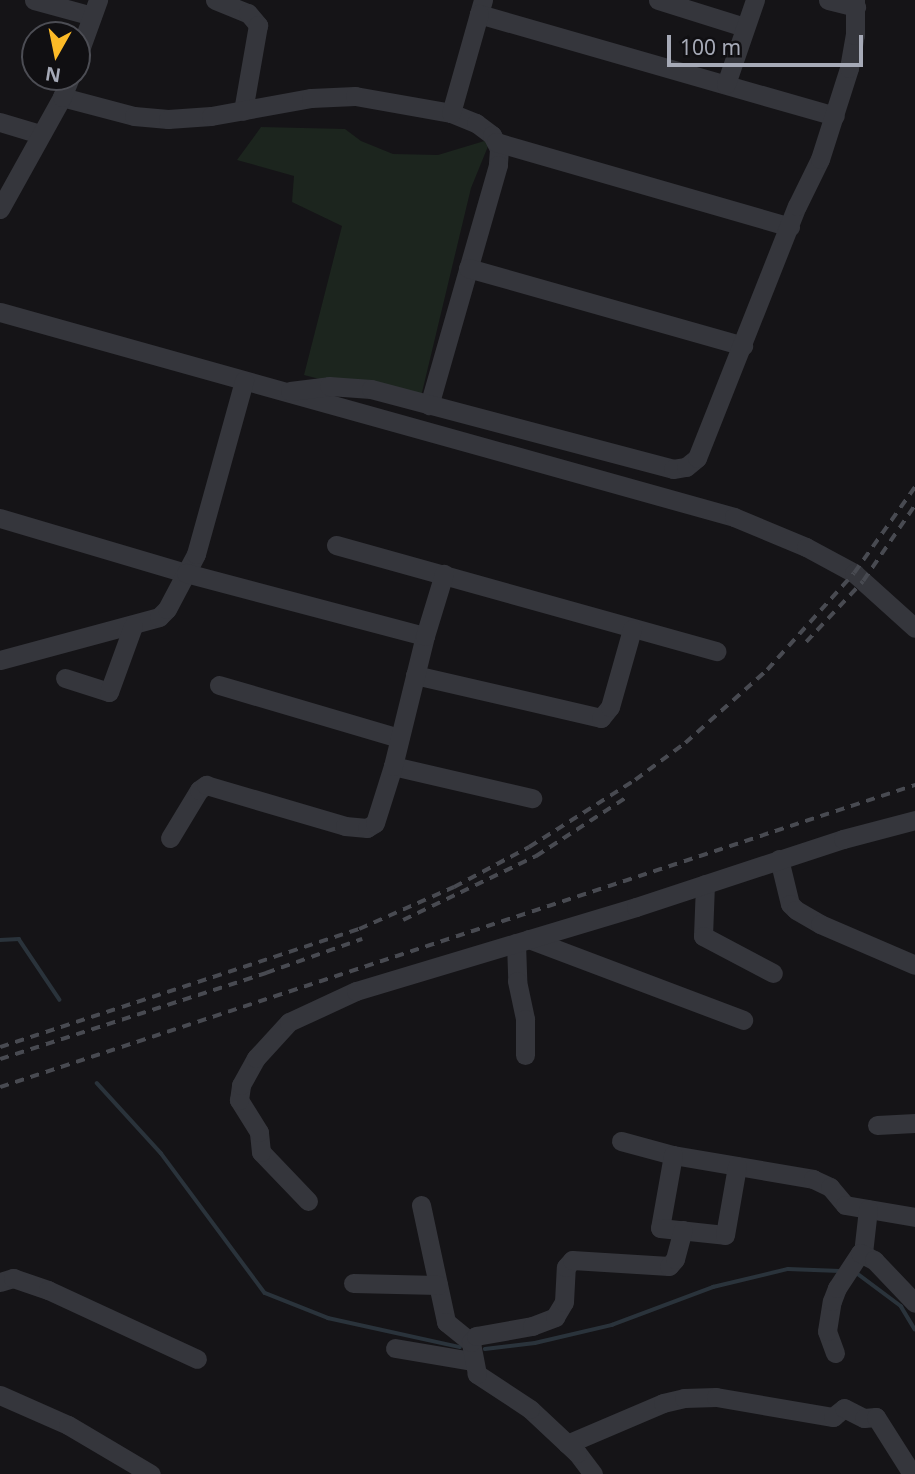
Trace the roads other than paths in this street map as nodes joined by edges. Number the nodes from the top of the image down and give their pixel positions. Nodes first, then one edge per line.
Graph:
1 (34, 0) edge
2 (215, 0) edge
3 (658, 0) edge
4 (755, 0) edge
5 (828, 0) edge
6 (856, 3) edge
7 (481, 7) edge
8 (95, 8) edge
9 (744, 27) junction
10 (726, 84) junction
11 (64, 91) edge
12 (62, 97) junction
13 (243, 111) junction
14 (451, 113) junction
15 (835, 116) junction
16 (0, 122) edge
17 (40, 134) junction
18 (496, 142) junction
19 (0, 209) edge
20 (790, 227) junction
21 (468, 268) junction
22 (0, 313) edge
23 (743, 346) junction
24 (244, 381) junction
25 (284, 392) junction
26 (429, 405) junction
27 (0, 517) edge
28 (336, 545) dead end
29 (186, 573) junction
30 (444, 574) junction
31 (133, 626) junction
32 (915, 628) edge
33 (632, 629) junction
34 (425, 636) junction
35 (716, 651) dead end
36 (0, 660) edge
37 (415, 675) junction
38 (65, 678) dead end
39 (219, 685) dead end
40 (399, 738) junction
41 (393, 765) junction
42 (531, 798) dead end
43 (915, 820) edge
44 (170, 838) dead end
45 (779, 859) junction
46 (705, 884) junction
47 (522, 941) junction
48 (915, 965) edge
49 (773, 974) dead end
50 (743, 1020) dead end
51 (525, 1055) dead end
52 (915, 1123) edge
53 (877, 1125) dead end
54 (621, 1141) dead end
55 (673, 1155) junction
56 (737, 1166) junction
57 (308, 1201) dead end
58 (421, 1205) dead end
59 (868, 1209) junction
60 (915, 1217) edge
61 (683, 1230) junction
62 (858, 1257) junction
63 (0, 1282) edge
64 (353, 1283) dead end
65 (438, 1285) junction
66 (915, 1303) edge
67 (395, 1348) dead end
68 (472, 1351) junction
69 (835, 1353) dead end
70 (197, 1359) dead end
71 (0, 1395) edge
72 (567, 1444) junction
73 (151, 1474) edge
74 (593, 1474) edge
75 (912, 1474) edge

1 - 8 street
2 - 13 street
3 - 9 street
4 - 9 street
5 - 6 street
6 - 15 street
7 - 10 street
7 - 14 street
9 - 10 street
10 - 15 street
11 - 12 street
12 - 13 street
12 - 17 street
13 - 14 street
14 - 18 street
15 - 20 street
16 - 17 street
17 - 19 street
18 - 20 street
18 - 21 street
20 - 23 street
21 - 23 street
21 - 26 street
22 - 24 street
23 - 26 street
24 - 25 street
24 - 29 street
25 - 26 street
25 - 32 street
27 - 29 street
28 - 30 street
29 - 31 street
29 - 34 street
30 - 33 street
30 - 34 street
31 - 36 street
31 - 38 street
33 - 35 street
33 - 37 street
34 - 37 street
37 - 40 street
39 - 40 street
40 - 41 street
41 - 42 street
41 - 44 street
43 - 45 street
45 - 46 street
45 - 48 street
46 - 47 street
46 - 49 street
47 - 50 street
47 - 51 street
47 - 57 street
52 - 53 street
54 - 55 street
55 - 56 street
55 - 61 street
56 - 59 street
56 - 61 street
58 - 65 street
59 - 60 street
59 - 62 street
61 - 68 street
62 - 66 street
62 - 69 street
63 - 70 street
64 - 65 street
65 - 68 street
67 - 68 street
68 - 72 street
71 - 73 street
72 - 74 street
72 - 75 street

